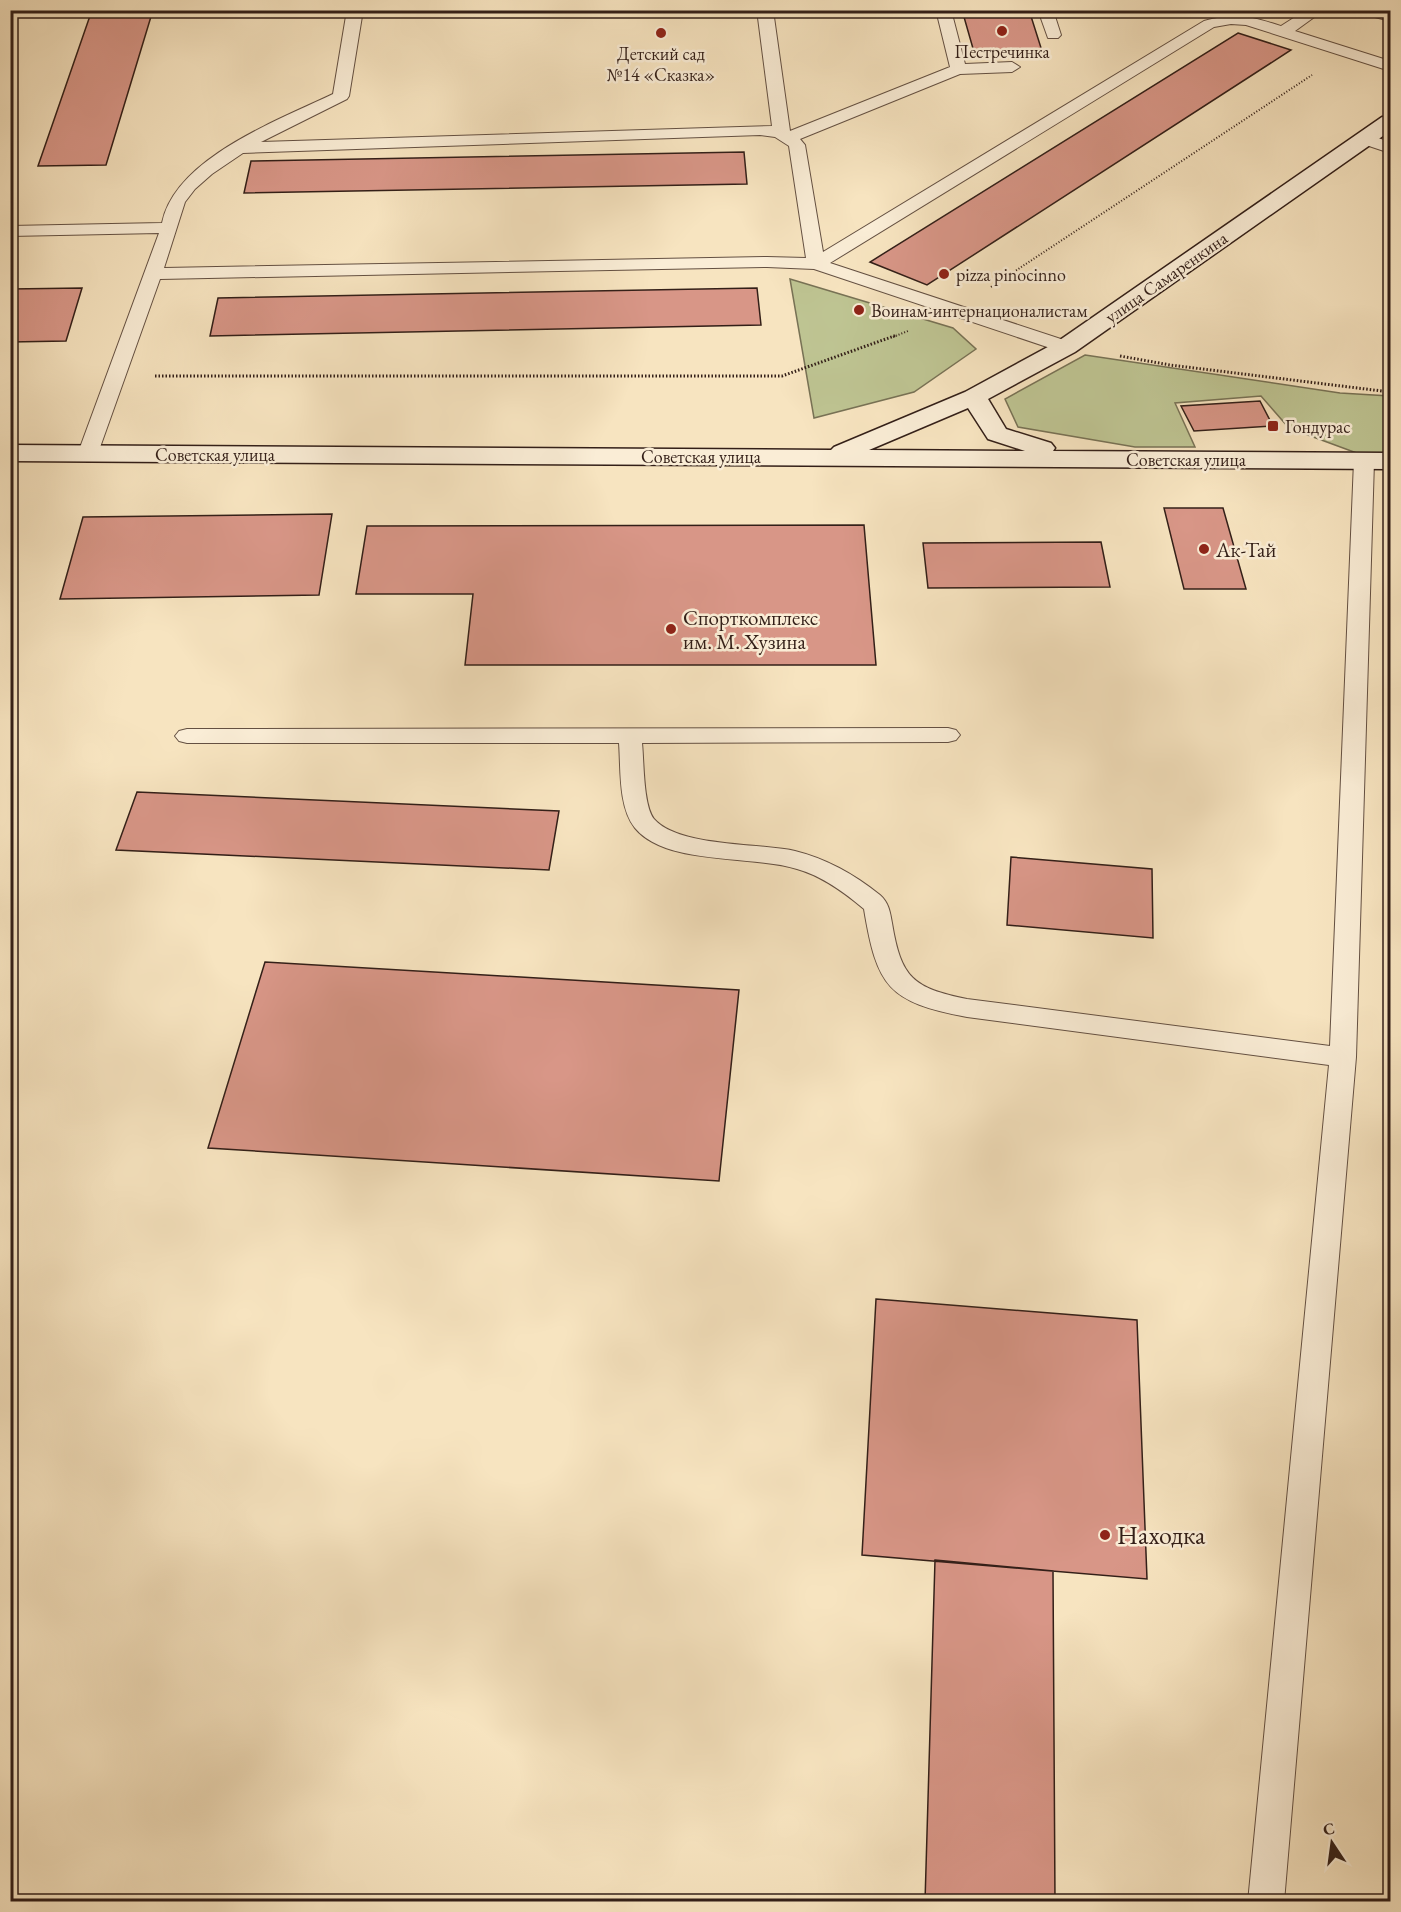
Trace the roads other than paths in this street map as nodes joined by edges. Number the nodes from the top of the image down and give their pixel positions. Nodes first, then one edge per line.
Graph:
1 (355, 10) edge
2 (765, 10) edge
3 (943, 10) edge
4 (1045, 10) edge
5 (1317, 10) edge
6 (1365, 10) edge
7 (1390, 17) edge
8 (1283, 32) junction
9 (1053, 35) dead end
10 (1390, 66) edge
11 (1012, 67) dead end
12 (958, 69) junction
13 (1390, 122) edge
14 (785, 135) junction
15 (1366, 139) junction
16 (240, 148) junction
17 (1390, 148) edge
18 (170, 228) junction
19 (10, 231) edge
20 (816, 264) junction
21 (153, 274) junction
22 (1066, 347) junction
23 (974, 397) junction
24 (10, 453) edge
25 (88, 453) junction
26 (831, 457) junction
27 (1158, 459) junction
28 (1377, 461) edge
29 (948, 735) dead end
30 (187, 736) dead end
31 (630, 736) junction
32 (1343, 1057) junction
33 (1266, 1902) edge

1 - 16 lane
2 - 14 lane
3 - 12 lane
4 - 9 lane
5 - 8 lane
6 - 7 lane
8 - 10 lane
8 - 20 lane
11 - 12 lane
12 - 14 lane
13 - 15 main road, улица Самаренкина
14 - 16 lane
14 - 20 lane
15 - 17 lane
15 - 22 main road, улица Самаренкина
16 - 18 lane
18 - 19 lane
18 - 21 lane
20 - 21 lane
20 - 22 lane
21 - 25 lane
22 - 23 main road, улица Самаренкина
23 - 26 main road, улица Самаренкина
23 - 27 main road
24 - 25 main road, Советская улица
25 - 26 main road, Советская улица
26 - 27 main road, Советская улица
27 - 28 main road, Советская улица
28 - 32 lane
29 - 31 lane
30 - 31 lane
31 - 32 lane
32 - 33 lane

